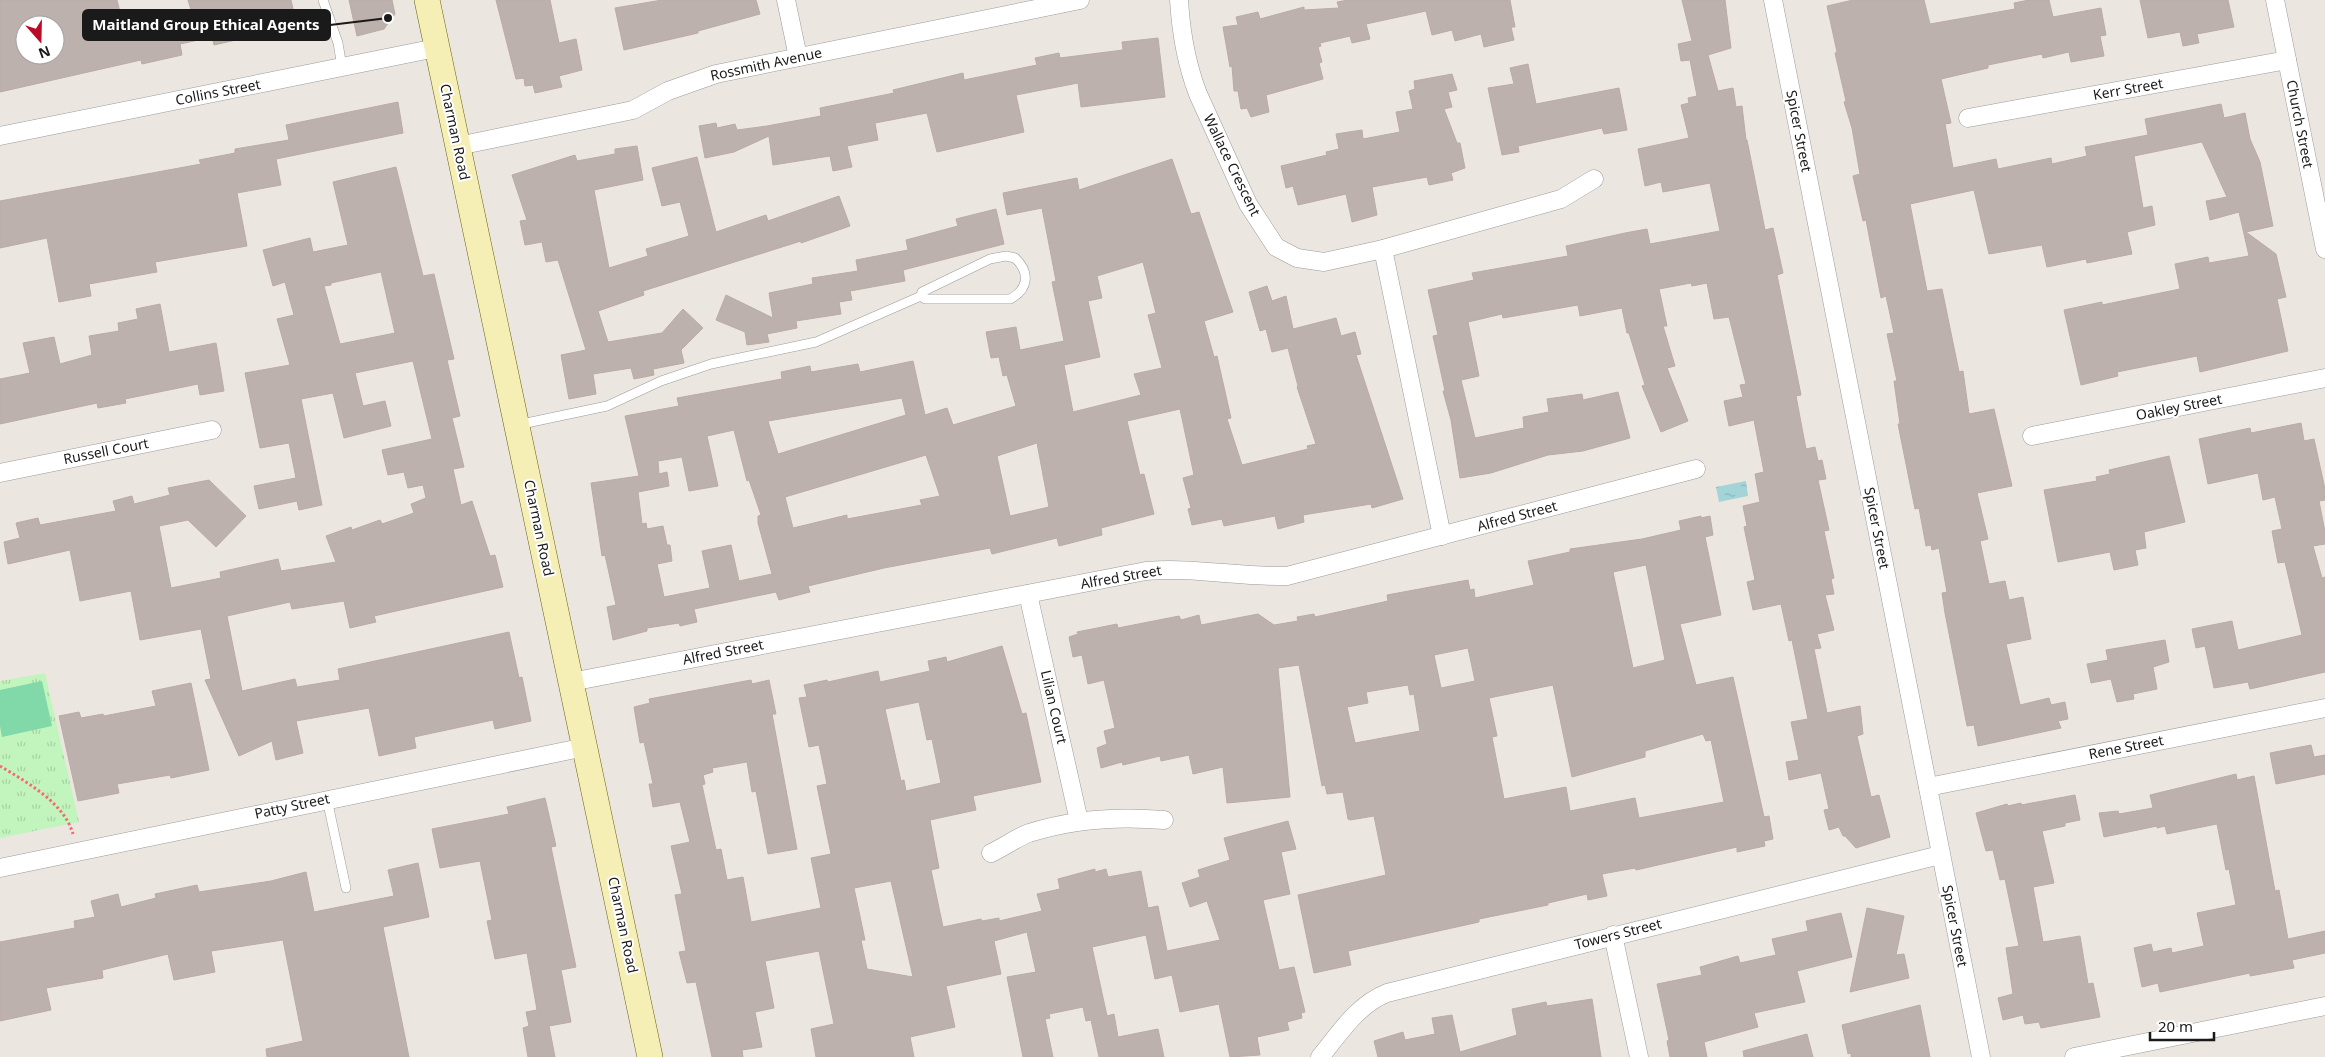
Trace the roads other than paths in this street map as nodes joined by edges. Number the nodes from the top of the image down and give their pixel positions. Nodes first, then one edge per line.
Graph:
1 (323, 0) edge
2 (426, 0) edge
3 (786, 0) edge
4 (1080, 0) edge
5 (1180, 0) edge
6 (1773, 0) edge
7 (2275, 0) edge
8 (436, 48) junction
9 (798, 57) junction
10 (2287, 60) junction
11 (342, 67) junction
12 (1968, 118) dead end
13 (0, 136) edge
14 (458, 146) junction
15 (1594, 179) dead end
16 (1383, 249) junction
17 (2325, 249) edge
18 (921, 296) junction
19 (2325, 378) edge
20 (517, 425) junction
21 (212, 430) dead end
22 (2032, 436) dead end
23 (1696, 469) dead end
24 (0, 473) edge
25 (1442, 536) junction
26 (1028, 594) junction
27 (571, 682) junction
28 (2325, 708) edge
29 (585, 747) junction
30 (1928, 787) junction
31 (327, 799) junction
32 (1164, 820) dead end
33 (1079, 821) junction
34 (991, 853) dead end
35 (1940, 855) junction
36 (0, 868) edge
37 (346, 888) dead end
38 (1613, 935) junction
39 (2325, 1006) edge
40 (650, 1057) edge
41 (1320, 1057) edge
42 (1639, 1057) edge
43 (1981, 1057) edge
44 (2074, 1057) edge

1 - 11 lane
2 - 8 main road, Charman Road
3 - 9 street
4 - 9 street, Rossmith Avenue
5 - 16 street, Wallace Crescent
6 - 30 street, Spicer Street
7 - 10 street, Church Street
8 - 11 street, Collins Street
8 - 14 main road, Charman Road
9 - 14 street, Rossmith Avenue
10 - 12 street, Kerr Street
10 - 17 street, Church Street
11 - 13 street, Collins Street
14 - 20 main road, Charman Road
15 - 16 street, Wallace Crescent
16 - 25 street
18 - 18 lane
18 - 20 lane
19 - 22 street, Oakley Street
20 - 27 main road, Charman Road
21 - 24 street, Russell Court
23 - 25 street, Alfred Street
25 - 26 street, Alfred Street
26 - 27 street, Alfred Street
26 - 33 street, Lilian Court
27 - 29 main road, Charman Road
28 - 30 street, Rene Street
29 - 31 street, Patty Street
29 - 40 main road, Charman Road
30 - 35 street, Spicer Street
31 - 36 street, Patty Street
31 - 37 lane
32 - 33 street
33 - 34 street
35 - 38 street, Towers Street
35 - 43 street, Spicer Street
38 - 41 street, Towers Street
38 - 42 street
39 - 44 street

